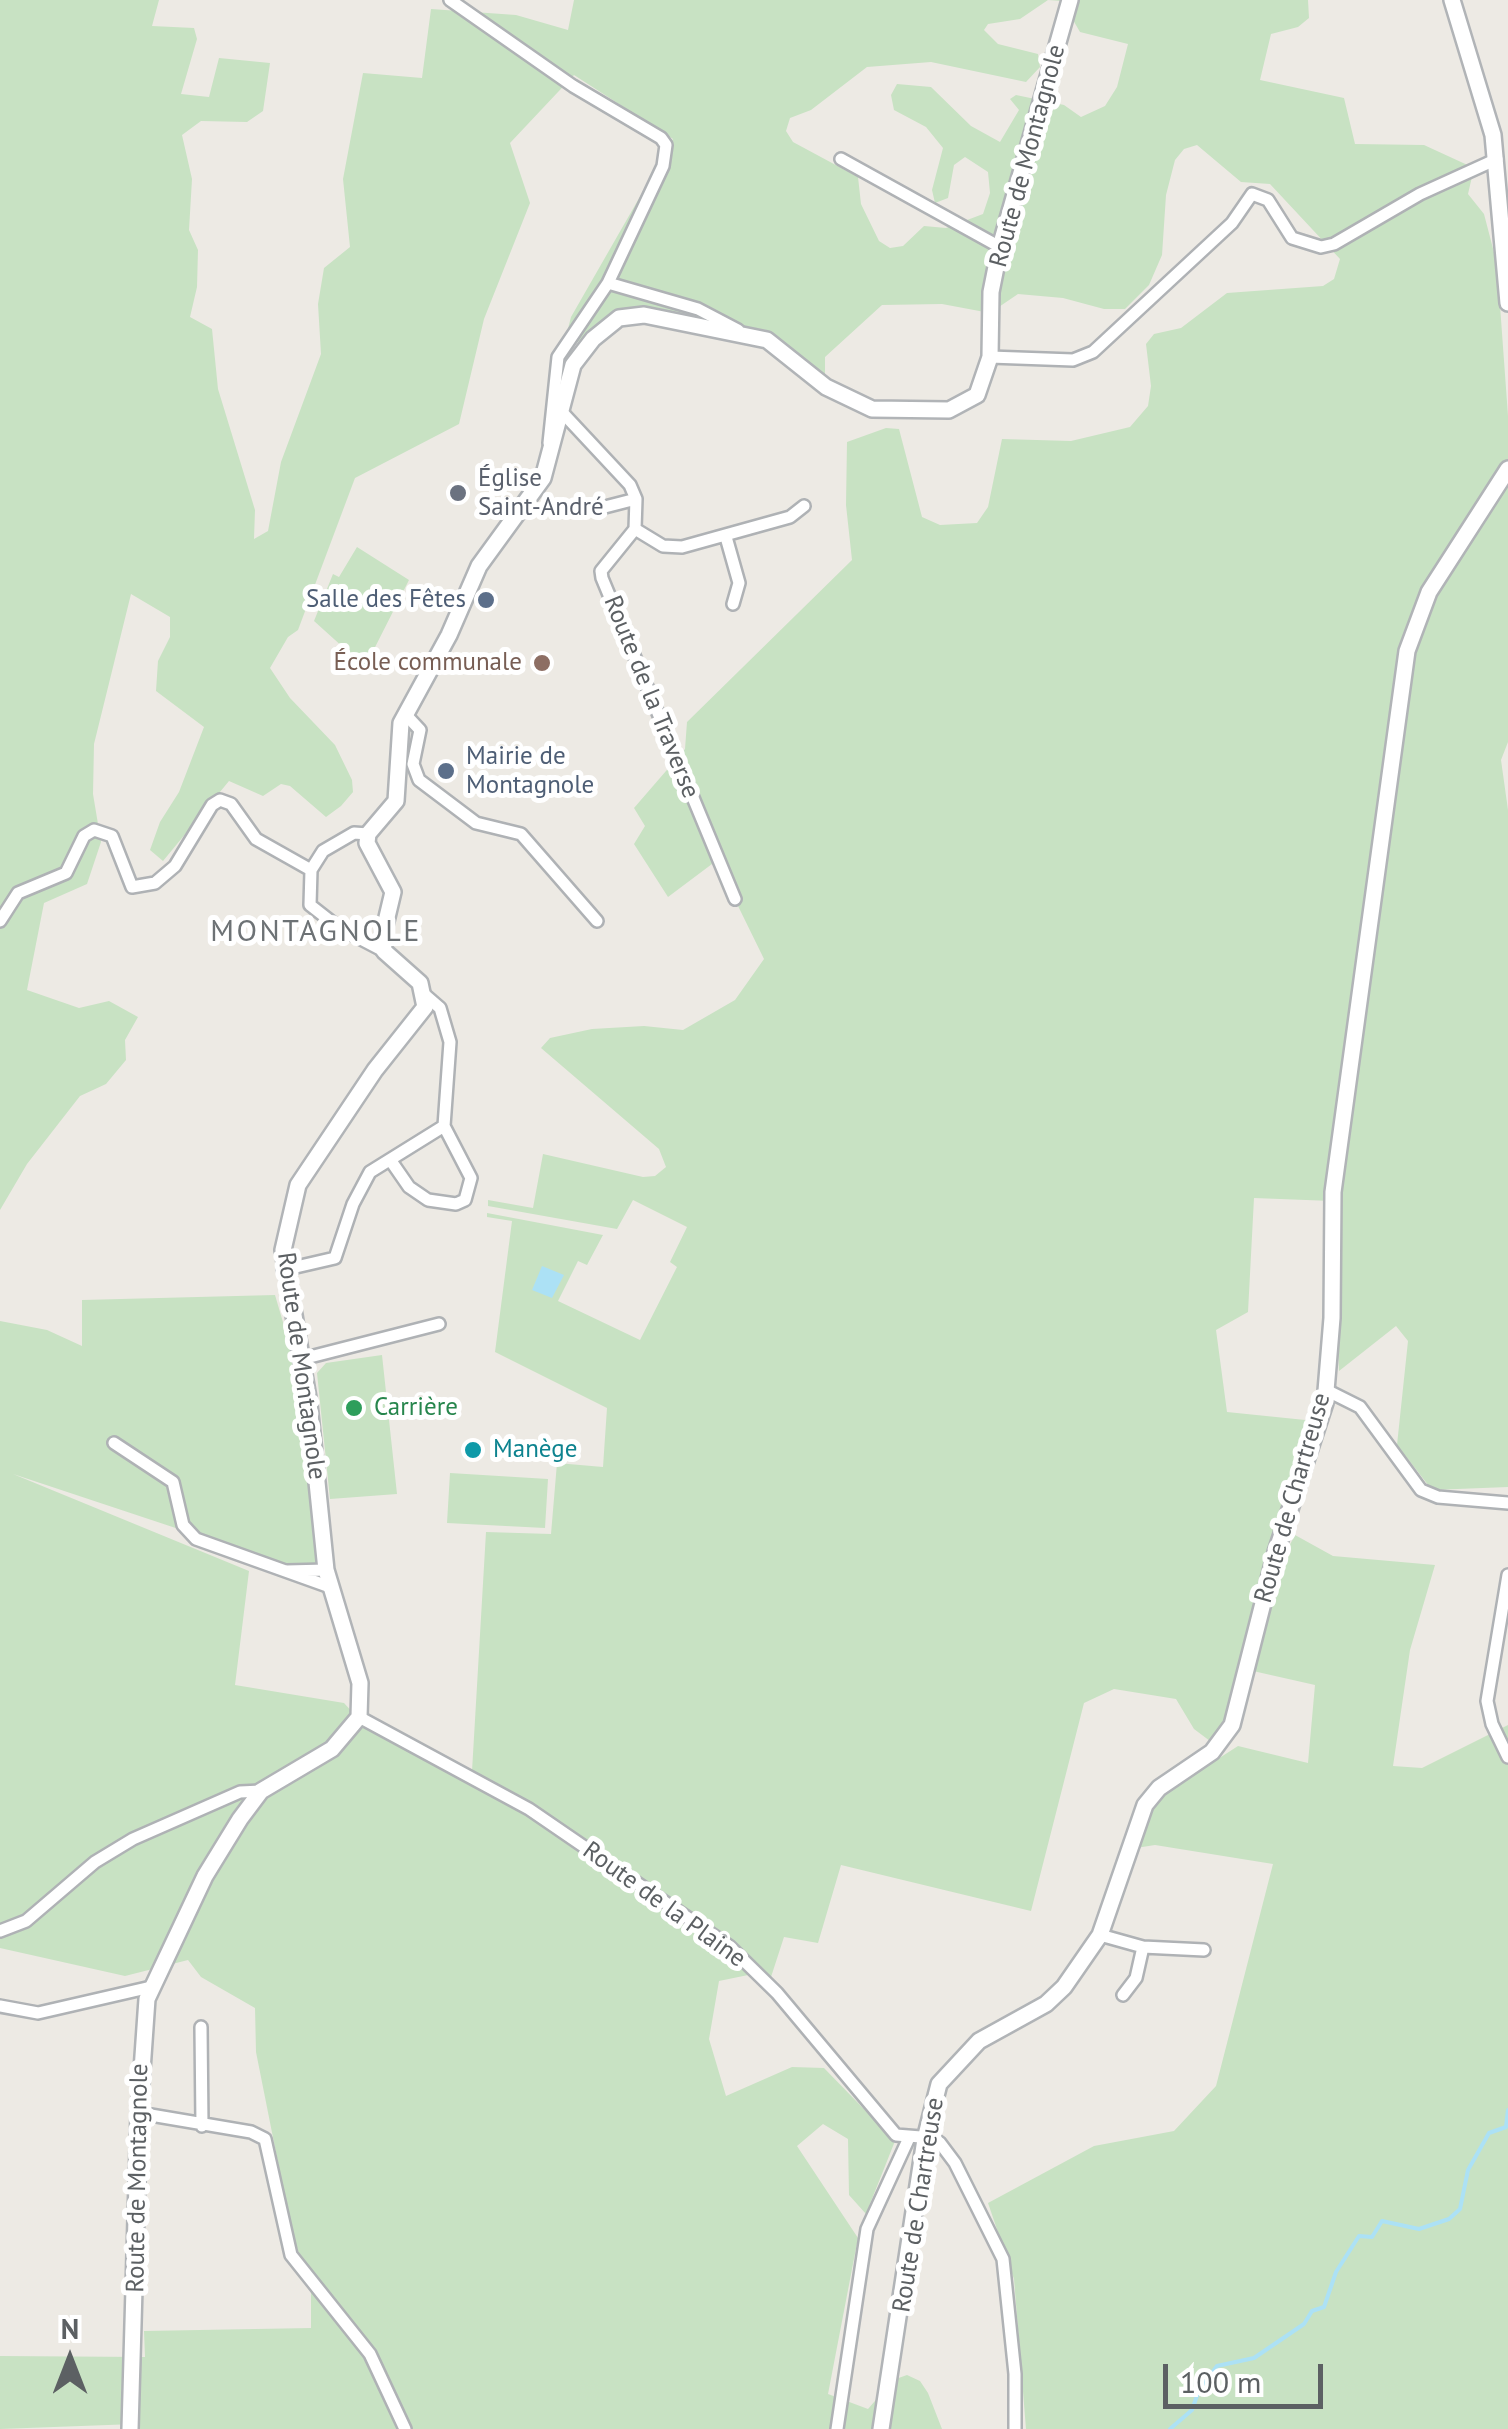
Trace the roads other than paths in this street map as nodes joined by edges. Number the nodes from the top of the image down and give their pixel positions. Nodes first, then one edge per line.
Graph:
1 (450, 0) edge
2 (1070, 0) edge
3 (1452, 0) edge
4 (841, 158) dead end
5 (1496, 159) junction
6 (1000, 248) junction
7 (608, 284) junction
8 (1508, 303) edge
9 (742, 332) junction
10 (990, 357) junction
11 (560, 410) junction
12 (550, 461) junction
13 (1508, 469) edge
14 (636, 499) junction
15 (804, 506) dead end
16 (597, 509) dead end
17 (635, 529) junction
18 (726, 537) junction
19 (733, 604) dead end
20 (406, 715) junction
21 (368, 834) junction
22 (311, 870) junction
23 (734, 899) dead end
24 (0, 921) edge
25 (596, 921) dead end
26 (384, 951) junction
27 (426, 996) junction
28 (444, 1126) junction
29 (390, 1161) junction
30 (284, 1270) junction
31 (439, 1324) dead end
32 (302, 1359) junction
33 (1326, 1390) junction
34 (114, 1443) dead end
35 (1508, 1503) edge
36 (326, 1570) junction
37 (287, 1571) junction
38 (1508, 1575) edge
39 (330, 1587) junction
40 (359, 1717) junction
41 (1508, 1758) edge
42 (261, 1791) junction
43 (0, 1932) edge
44 (1100, 1934) junction
45 (1143, 1947) junction
46 (1204, 1950) dead end
47 (151, 1986) junction
48 (1124, 1995) dead end
49 (0, 2006) edge
50 (202, 2027) dead end
51 (139, 2114) junction
52 (202, 2126) junction
53 (925, 2139) junction
54 (908, 2140) junction
55 (130, 2429) edge
56 (405, 2429) edge
57 (836, 2429) edge
58 (882, 2429) edge
59 (1015, 2429) edge

1 - 7 street
2 - 6 street, Route de Montagnole
3 - 5 street
4 - 6 street
5 - 8 street
5 - 10 street
6 - 10 street, Route de Montagnole
7 - 9 street
7 - 12 street
9 - 10 street, Route de Montagnole
9 - 11 street, Route de Montagnole
11 - 12 street, Route de Montagnole
11 - 14 street
12 - 20 street, Route de Montagnole
13 - 33 street, Route de Chartreuse
14 - 16 street
14 - 17 street
15 - 18 street
17 - 18 street
17 - 23 street, Route de la Traverse
18 - 19 street
20 - 21 street, Route de Montagnole
20 - 25 street
21 - 22 street
21 - 26 street
22 - 24 street
22 - 26 street
26 - 27 street
27 - 28 street
27 - 30 street, Route de Montagnole
28 - 29 street
28 - 29 street
29 - 30 street
30 - 32 street, Route de Montagnole
31 - 32 street
32 - 36 street, Route de Montagnole
33 - 35 street
33 - 44 street, Route de Chartreuse
34 - 37 street
36 - 37 street
36 - 39 street, Route de Montagnole
37 - 39 street
38 - 41 street
39 - 40 street, Route de Montagnole
40 - 42 street, Route de Montagnole
40 - 54 street, Route de la Plaine
42 - 43 street
42 - 47 street, Route de Montagnole
44 - 45 street
44 - 53 street, Route de Chartreuse
45 - 46 street
45 - 48 street
47 - 49 street
47 - 51 street, Route de Montagnole
50 - 52 street
51 - 52 street
51 - 55 street, Route de Montagnole
52 - 56 street
53 - 54 street
53 - 58 street, Route de Chartreuse
53 - 59 street
54 - 57 street

